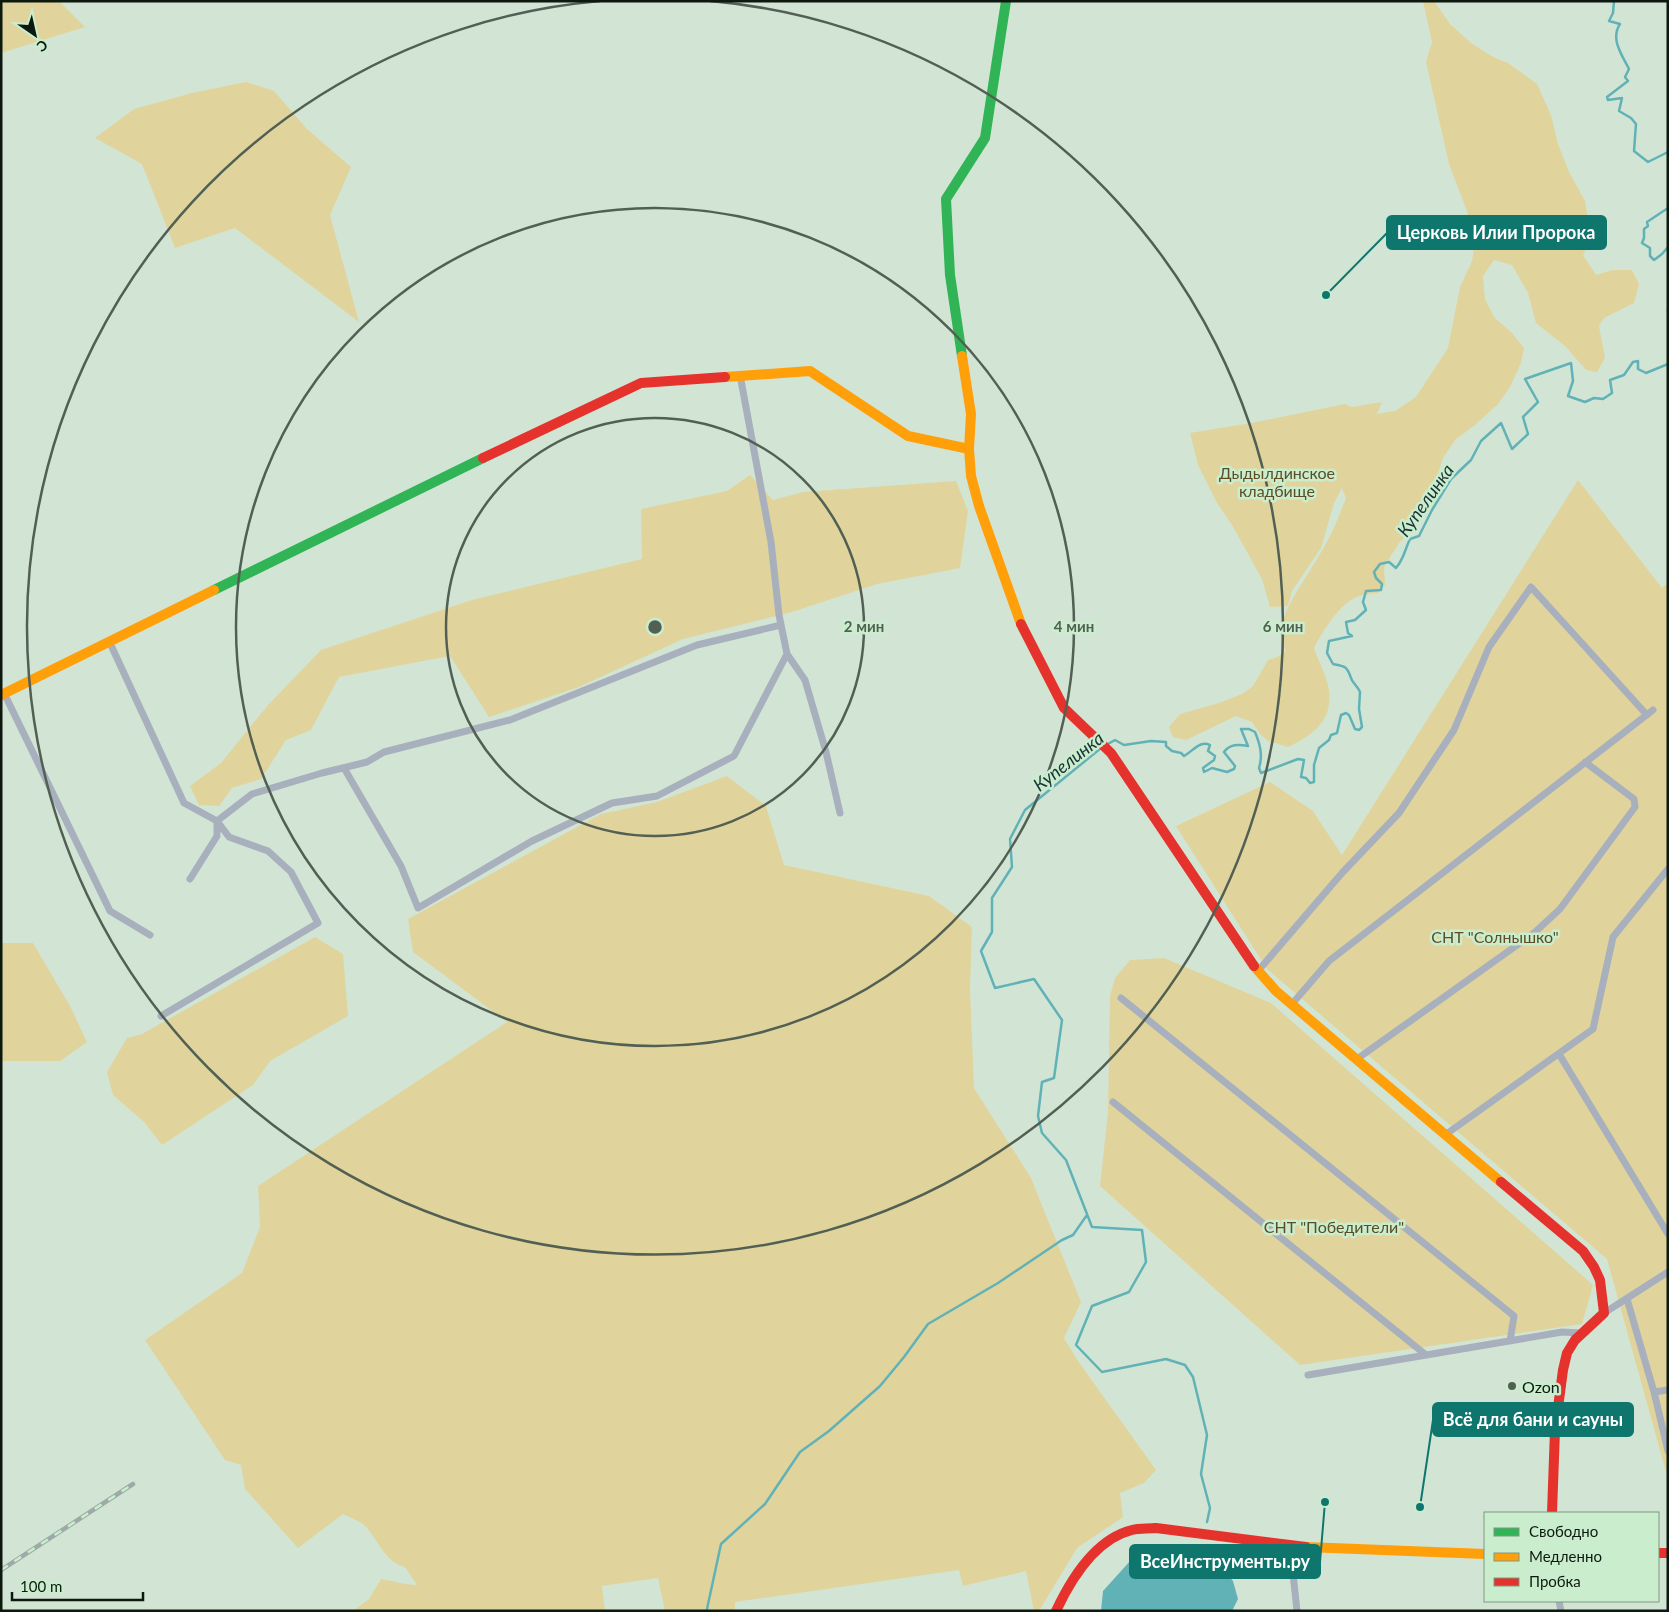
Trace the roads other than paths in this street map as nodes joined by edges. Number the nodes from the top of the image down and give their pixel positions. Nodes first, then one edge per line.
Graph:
1 (1006, 1) edge
2 (740, 376) junction
3 (969, 449) junction
4 (781, 625) junction
5 (110, 643) junction
6 (787, 654) junction
7 (3, 694) edge
8 (1653, 710) dead end
9 (1646, 715) junction
10 (1585, 762) junction
11 (344, 768) junction
12 (840, 813) dead end
13 (216, 821) junction
14 (1668, 869) edge
15 (190, 879) dead end
16 (150, 936) dead end
17 (1258, 970) junction
18 (1121, 998) dead end
19 (1292, 1004) junction
20 (161, 1016) dead end
21 (1559, 1054) junction
22 (1357, 1060) junction
23 (1113, 1102) dead end
24 (1446, 1135) junction
25 (1668, 1234) edge
26 (1668, 1272) edge
27 (1628, 1299) junction
28 (1604, 1313) junction
29 (1582, 1333) junction
30 (1510, 1341) junction
31 (1426, 1355) junction
32 (1308, 1375) dead end
33 (1668, 1390) edge
34 (1654, 1392) junction
35 (1668, 1450) edge
36 (1552, 1512) edge
37 (1290, 1545) junction
38 (1484, 1554) edge
39 (1055, 1610) edge
40 (1297, 1611) edge

1 - 3 street
2 - 3 street
2 - 4 street
2 - 5 street
3 - 17 street
4 - 6 street
4 - 11 street
5 - 7 street
5 - 13 street
6 - 11 street
6 - 12 street
7 - 16 street
8 - 9 street
9 - 10 street
9 - 17 street
10 - 19 street
10 - 22 street
11 - 13 street
13 - 15 street
13 - 20 street
14 - 21 street
17 - 19 street
18 - 30 street
19 - 22 street
21 - 24 street
21 - 25 street
22 - 24 street
23 - 31 street
24 - 28 street
26 - 27 street
27 - 28 street
27 - 34 street
28 - 29 street
29 - 30 street
29 - 36 street
30 - 31 street
31 - 32 street
33 - 34 street
34 - 35 street
37 - 38 street
37 - 39 street
37 - 40 street

